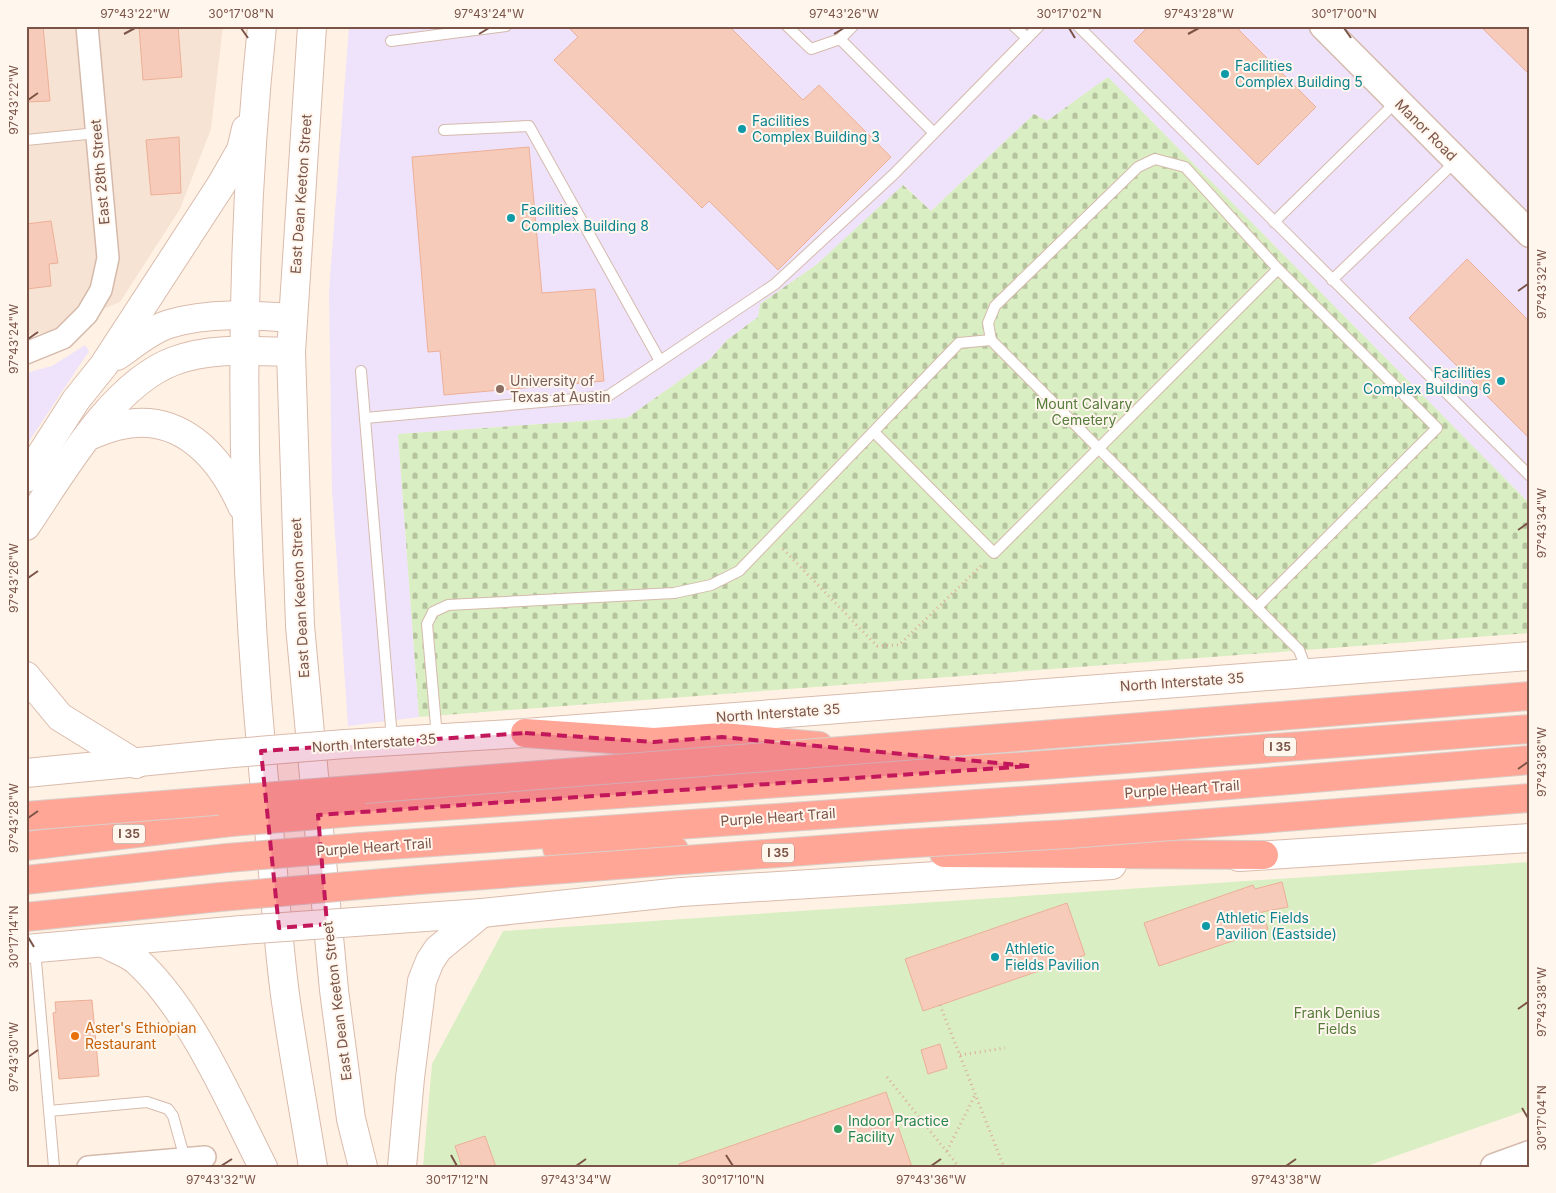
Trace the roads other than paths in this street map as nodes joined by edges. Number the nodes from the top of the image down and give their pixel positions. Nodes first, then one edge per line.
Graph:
1 (87, 26) edge
2 (262, 26) edge
3 (312, 26) edge
4 (506, 26) edge
5 (786, 26) edge
6 (853, 26) edge
7 (1014, 26) edge
8 (1039, 26) edge
9 (1078, 26) edge
10 (1323, 26) edge
11 (436, 31) edge
12 (1027, 38) junction
13 (840, 40) junction
14 (391, 41) dead end
15 (256, 81) junction
16 (1397, 101) junction
17 (444, 130) dead end
18 (97, 133) junction
19 (934, 133) junction
20 (26, 140) edge
21 (1456, 161) junction
22 (1274, 222) junction
23 (1530, 234) edge
24 (1278, 269) junction
25 (1332, 280) junction
26 (244, 315) junction
27 (292, 318) junction
28 (991, 340) junction
29 (244, 350) junction
30 (291, 352) junction
31 (26, 353) edge
32 (660, 361) junction
33 (104, 365) junction
34 (361, 371) dead end
35 (365, 418) junction
36 (874, 432) junction
37 (86, 437) junction
38 (1099, 448) junction
39 (1530, 476) edge
40 (26, 478) edge
41 (245, 512) junction
42 (26, 526) edge
43 (1256, 606) junction
44 (1530, 656) edge
45 (1307, 672) junction
46 (26, 676) edge
47 (1530, 696) edge
48 (1530, 729) edge
49 (525, 733) junction
50 (437, 738) junction
51 (392, 741) junction
52 (1530, 760) edge
53 (136, 764) junction
54 (1030, 766) junction
55 (26, 773) edge
56 (1530, 798) edge
57 (26, 816) edge
58 (1530, 838) edge
59 (420, 844) junction
60 (26, 846) edge
61 (1264, 855) junction
62 (26, 880) edge
63 (482, 913) junction
64 (26, 917) edge
65 (104, 943) junction
66 (30, 949) edge
67 (49, 1111) junction
68 (1530, 1154) edge
69 (195, 1158) joint
70 (54, 1167) edge
71 (88, 1167) edge
72 (263, 1167) edge
73 (313, 1167) edge
74 (363, 1167) edge
75 (402, 1167) edge
76 (1494, 1167) edge

1 - 18 street, East 28th Street
2 - 15 main road
3 - 27 main road, East Dean Keeton Street
4 - 11 lane
5 - 13 lane
6 - 13 lane
7 - 12 lane
8 - 12 lane
9 - 22 lane
10 - 16 street, Manor Road
11 - 14 lane
12 - 19 lane
13 - 19 lane
15 - 26 main road
15 - 33 main road
16 - 21 street, Manor Road
16 - 22 lane
17 - 32 lane
18 - 20 lane
18 - 31 street, East 28th Street
19 - 32 lane
21 - 23 street, Manor Road
21 - 25 lane
22 - 25 lane
24 - 28 lane
24 - 38 lane
24 - 43 lane
25 - 39 lane
26 - 27 main road
26 - 29 main road
26 - 33 main road
27 - 30 main road, East Dean Keeton Street
28 - 36 lane
28 - 38 lane
29 - 30 main road
29 - 37 main road
29 - 41 main road
30 - 74 main road, East Dean Keeton Street
32 - 35 lane
33 - 40 main road
34 - 35 lane
35 - 51 lane
36 - 38 lane
36 - 50 lane
37 - 41 main road
37 - 42 main road
38 - 43 lane
41 - 73 main road
43 - 45 lane
44 - 45 main road, North Interstate 35
45 - 49 main road, North Interstate 35
46 - 53 main road
47 - 57 highway, I 35, bridge
48 - 54 highway, I 35
49 - 50 main road, North Interstate 35
49 - 54 highway
50 - 51 main road, North Interstate 35
51 - 53 main road, North Interstate 35, bridge
52 - 59 highway, Purple Heart Trail
53 - 55 main road, North Interstate 35
54 - 60 highway, I 35, bridge
56 - 64 highway, I 35, bridge
58 - 61 main road
59 - 61 highway
59 - 62 highway, Purple Heart Trail, bridge
61 - 63 main road
63 - 65 main road, bridge
63 - 75 main road
65 - 66 main road
65 - 72 main road
66 - 67 lane
67 - 69 lane
67 - 70 lane
68 - 76 street
69 - 71 street

